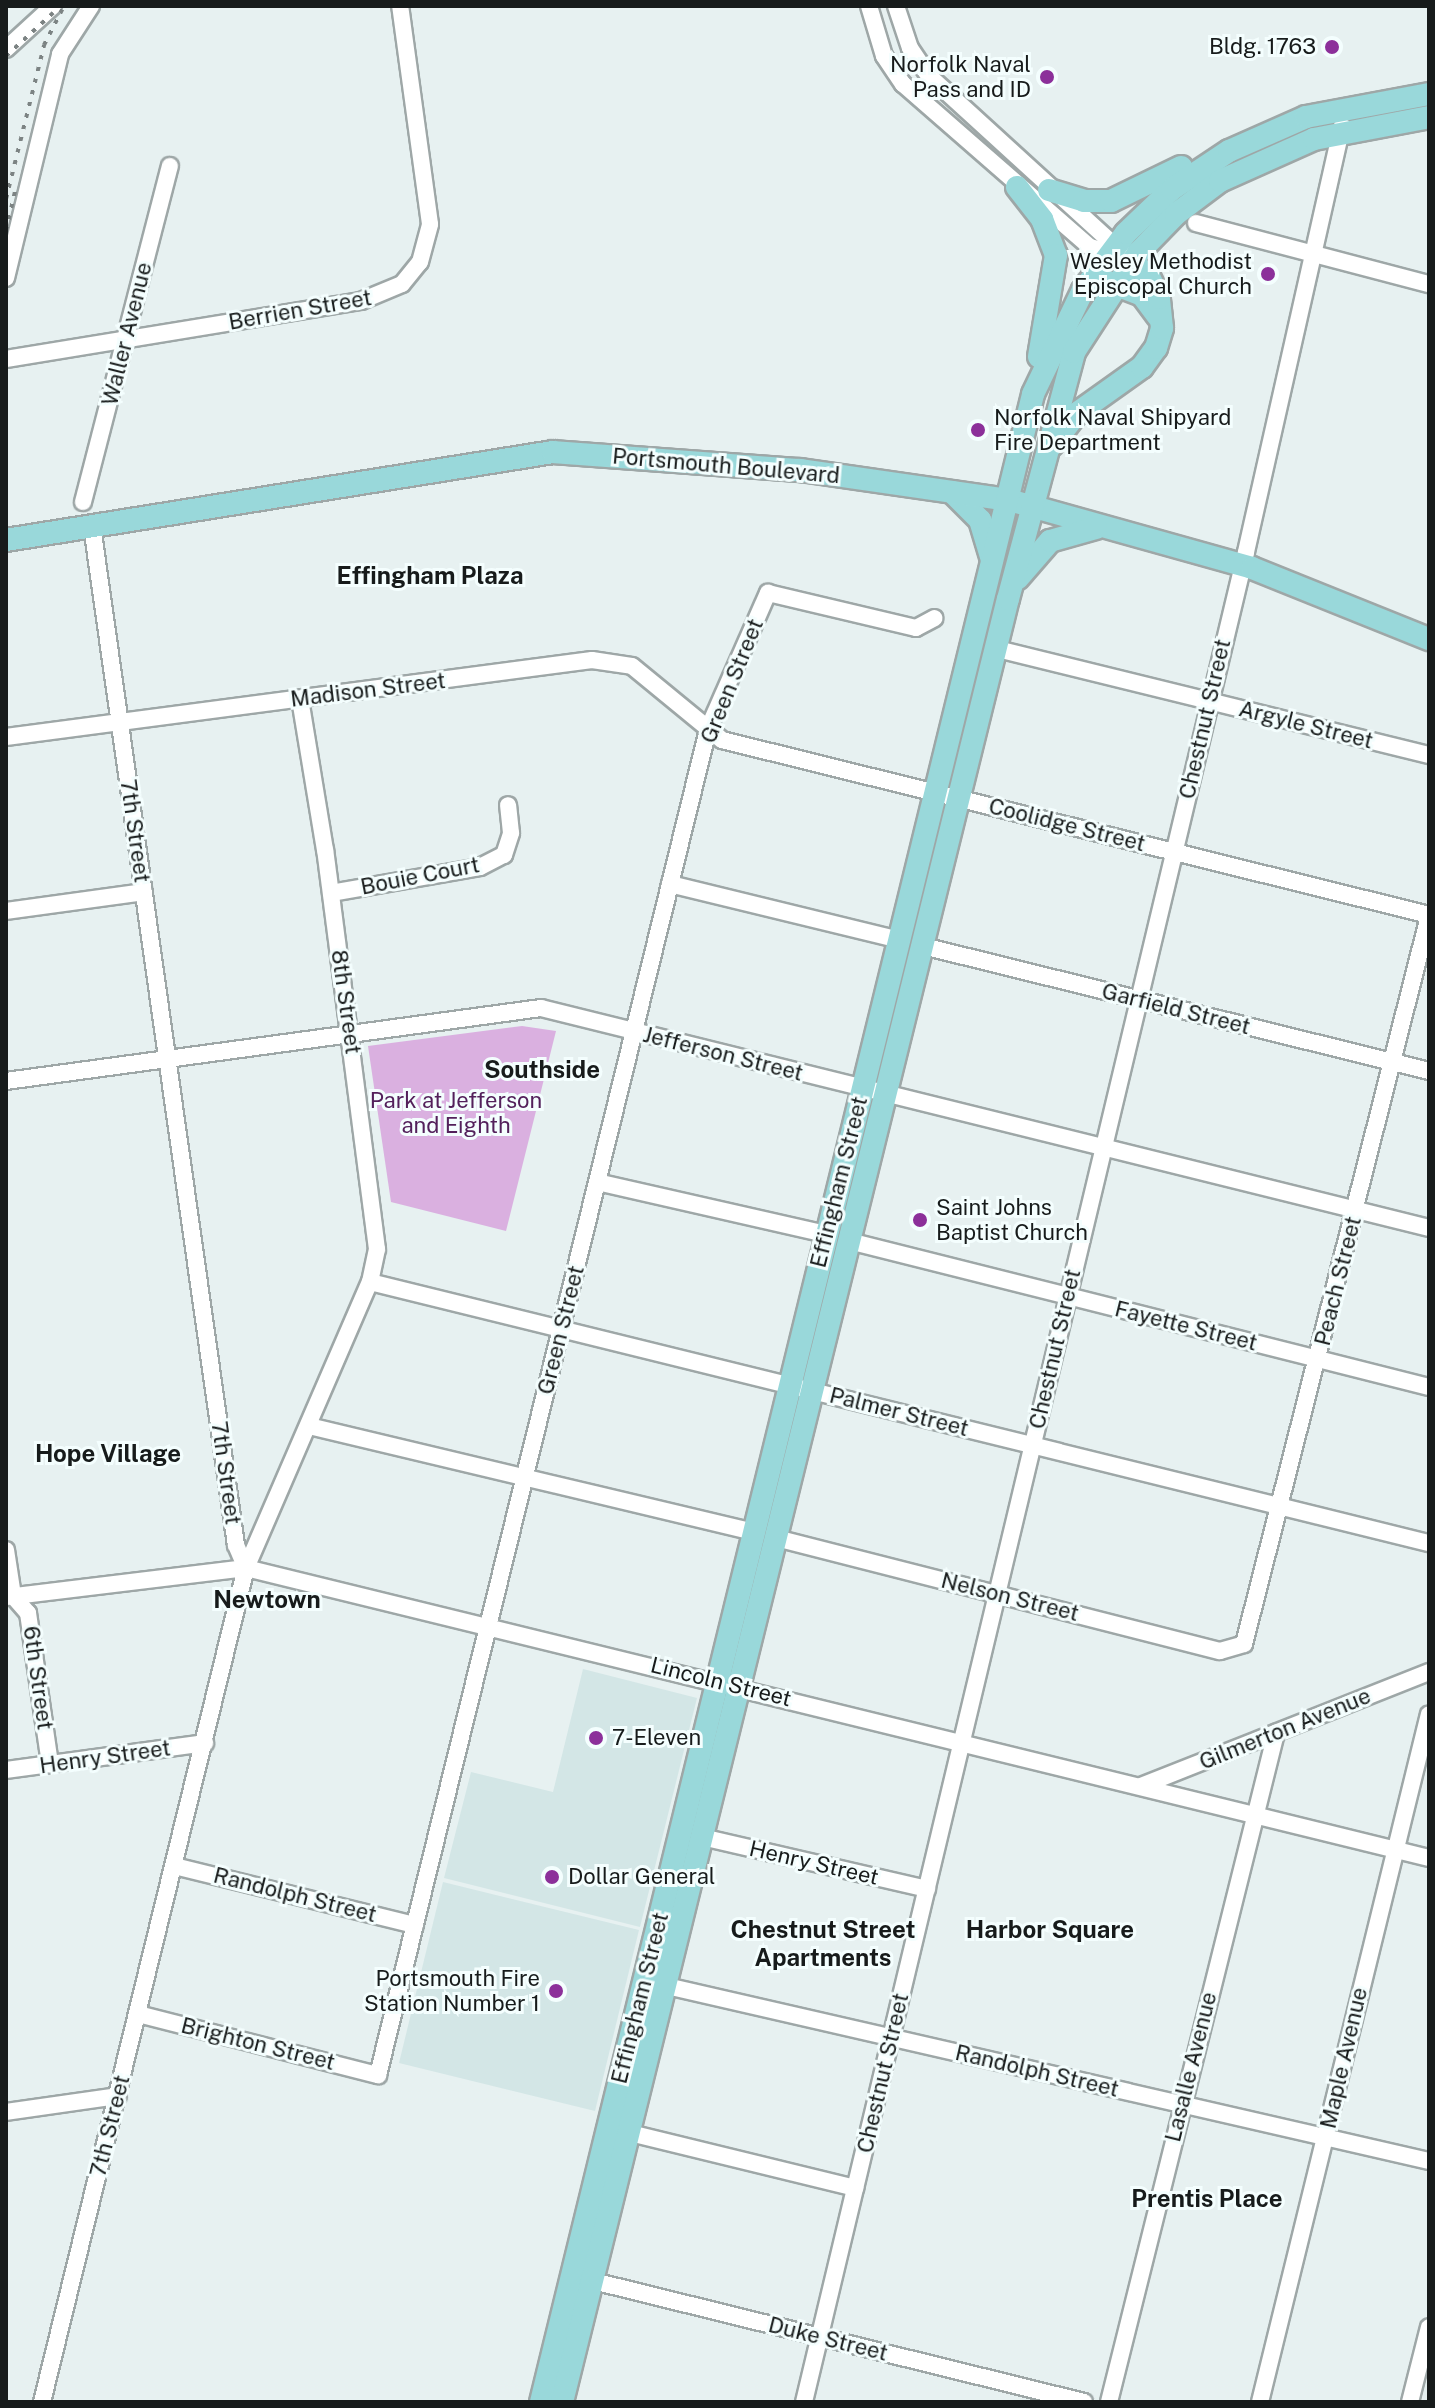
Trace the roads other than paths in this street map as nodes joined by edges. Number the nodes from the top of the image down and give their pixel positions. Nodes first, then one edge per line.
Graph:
1 (53, 6) edge
2 (91, 6) edge
3 (400, 6) edge
4 (869, 6) edge
5 (896, 6) edge
6 (6, 49) edge
7 (1429, 94) edge
8 (1346, 108) junction
9 (1429, 117) edge
10 (1278, 128) junction
11 (1341, 131) junction
12 (170, 166) dead end
13 (1017, 187) junction
14 (1049, 190) junction
15 (1196, 223) dead end
16 (1119, 254) junction
17 (1314, 256) junction
18 (6, 278) edge
19 (1116, 281) junction
20 (1429, 284) edge
21 (1086, 285) junction
22 (1162, 324) junction
23 (125, 339) junction
24 (6, 359) edge
25 (1033, 394) junction
26 (1039, 475) junction
27 (952, 491) junction
28 (1009, 500) junction
29 (83, 502) dead end
30 (1031, 506) junction
31 (92, 526) junction
32 (1117, 529) junction
33 (6, 540) edge
34 (1242, 565) junction
35 (993, 569) junction
36 (1010, 591) junction
37 (935, 618) dead end
38 (1429, 639) edge
39 (997, 649) junction
40 (300, 699) junction
41 (1209, 701) junction
42 (120, 723) junction
43 (708, 729) junction
44 (6, 737) edge
45 (1429, 755) edge
46 (936, 793) junction
47 (961, 799) junction
48 (508, 805) dead end
49 (1174, 852) junction
50 (670, 884) junction
51 (144, 892) junction
52 (331, 893) junction
53 (6, 911) edge
54 (1429, 916) edge
55 (899, 940) junction
56 (923, 946) junction
57 (1138, 1000) junction
58 (634, 1032) junction
59 (350, 1036) junction
60 (167, 1060) junction
61 (1393, 1062) junction
62 (1429, 1071) edge
63 (6, 1081) edge
64 (862, 1088) junction
65 (885, 1094) junction
66 (1103, 1148) junction
67 (597, 1182) junction
68 (1356, 1210) junction
69 (1429, 1228) edge
70 (825, 1234) junction
71 (849, 1241) junction
72 (370, 1282) junction
73 (1068, 1297) junction
74 (561, 1328) junction
75 (1319, 1360) junction
76 (1429, 1387) edge
77 (802, 1388) junction
78 (309, 1426) junction
79 (1032, 1445) junction
80 (525, 1478) junction
81 (1282, 1507) junction
82 (766, 1535) junction
83 (1429, 1543) edge
84 (6, 1550) edge
85 (246, 1568) junction
86 (997, 1594) junction
87 (9, 1596) edge
88 (489, 1625) junction
89 (1244, 1644) joint
90 (1429, 1672) edge
91 (729, 1684) junction
92 (1429, 1714) edge
93 (1276, 1733) junction
94 (205, 1743) junction
95 (961, 1743) junction
96 (50, 1764) junction
97 (6, 1770) edge
98 (1141, 1786) junction
99 (1255, 1815) junction
100 (702, 1837) junction
101 (1395, 1850) junction
102 (1429, 1858) edge
103 (174, 1866) junction
104 (927, 1889) junction
105 (415, 1925) junction
106 (655, 1983) junction
107 (138, 2014) junction
108 (891, 2038) junction
109 (378, 2075) joint
110 (118, 2096) junction
111 (1182, 2102) junction
112 (6, 2112) edge
113 (630, 2133) junction
114 (1325, 2136) junction
115 (1429, 2161) edge
116 (855, 2188) junction
117 (582, 2279) junction
118 (1429, 2327) edge
119 (820, 2337) junction
120 (42, 2402) edge
121 (541, 2402) edge
122 (562, 2402) edge
123 (804, 2402) edge
124 (1084, 2402) edge
125 (1109, 2402) edge
126 (1260, 2402) edge
127 (1410, 2402) edge

1 - 6 street
2 - 18 street
3 - 23 street, Berrien Street
4 - 13 street
5 - 14 street
7 - 8 main road, Effingham Street
8 - 10 main road, Effingham Street
8 - 11 street, Chestnut Street
9 - 11 main road, Effingham Street
10 - 14 main road
10 - 16 main road, Effingham Street
11 - 16 main road, Effingham Street
11 - 17 street, Chestnut Street
12 - 23 street, Waller Avenue
13 - 16 street
13 - 25 main road
14 - 16 street
15 - 17 street
16 - 19 main road, Effingham Street
16 - 21 main road, Effingham Street
16 - 22 main road
17 - 20 street
17 - 34 street, Chestnut Street
19 - 21 main road
19 - 22 main road
19 - 26 main road, Effingham Street
21 - 25 main road, Effingham Street
22 - 26 main road
23 - 24 street, Berrien Street
23 - 29 street, Waller Avenue
25 - 28 main road, Effingham Street
26 - 30 main road, Effingham Street
27 - 28 main road, Portsmouth Boulevard
27 - 31 main road, Portsmouth Boulevard
27 - 35 main road
28 - 30 main road, Portsmouth Boulevard
28 - 35 main road, Effingham Street
30 - 32 main road, Portsmouth Boulevard
30 - 36 main road, Effingham Street
31 - 33 main road, Portsmouth Boulevard
31 - 42 street, 7th Street
32 - 34 main road, Portsmouth Boulevard
32 - 36 main road
34 - 38 main road, Portsmouth Boulevard
34 - 41 street, Chestnut Street
35 - 46 main road, Effingham Street
36 - 39 main road, Effingham Street
37 - 43 street, Green Street
39 - 41 street, Argyle Street
39 - 47 main road, Effingham Street
40 - 42 street, Madison Street
40 - 43 street, Madison Street
40 - 52 street, 8th Street
41 - 45 street, Argyle Street
41 - 49 street, Chestnut Street
42 - 44 street, Madison Street
42 - 51 street, 7th Street
43 - 46 street, Coolidge Street
43 - 50 street, Green Street
46 - 47 street, Coolidge Street
46 - 55 main road, Effingham Street
47 - 49 street, Coolidge Street
47 - 56 main road, Effingham Street
48 - 52 street, Bouie Court
49 - 54 street, Coolidge Street
49 - 57 street, Chestnut Street
50 - 55 street
50 - 58 street, Green Street
51 - 53 street
51 - 60 street, 7th Street
52 - 59 street, 8th Street
54 - 61 street, Peach Street
55 - 64 main road, Effingham Street
56 - 57 street, Garfield Street
56 - 65 main road, Effingham Street
57 - 61 street, Garfield Street
57 - 66 street, Chestnut Street
58 - 59 street, Jefferson Street
58 - 64 street, Jefferson Street
58 - 67 street, Green Street
59 - 60 street, Jefferson Street
59 - 72 street, 8th Street
60 - 63 street, Jefferson Street
60 - 85 street, 7th Street
61 - 62 street, Garfield Street
61 - 68 street, Peach Street
64 - 65 street, Jefferson Street
64 - 70 main road, Effingham Street
65 - 66 street, Jefferson Street
65 - 71 main road, Effingham Street
66 - 68 street, Jefferson Street
66 - 73 street, Chestnut Street
67 - 70 street
67 - 74 street, Green Street
68 - 69 street, Jefferson Street
68 - 75 street, Peach Street
70 - 77 main road, Effingham Street
71 - 73 street, Fayette Street
71 - 77 main road, Effingham Street
72 - 74 street, Palmer Street
72 - 78 street, 8th Street
73 - 75 street, Fayette Street
73 - 79 street, Chestnut Street
74 - 77 street, Palmer Street
74 - 80 street, Green Street
75 - 76 street, Fayette Street
75 - 81 street, Peach Street
77 - 79 street, Palmer Street
77 - 82 main road, Effingham Street
78 - 80 street, Nelson Street
78 - 85 street, 8th Street
79 - 81 street, Palmer Street
79 - 86 street, Chestnut Street
80 - 82 street, Nelson Street
80 - 88 street, Green Street
81 - 83 street, Palmer Street
81 - 89 street, Peach Street
82 - 86 street, Nelson Street
82 - 91 main road, Effingham Street
84 - 87 street, 6th Street
85 - 87 street, Lincoln Street
85 - 88 street, Lincoln Street
85 - 94 street, 7th Street
86 - 89 street, Nelson Street
86 - 95 street, Chestnut Street
87 - 96 street, 6th Street
88 - 91 street, Lincoln Street
88 - 105 street, Green Street
90 - 93 street, Gilmerton Avenue
91 - 95 street, Lincoln Street
91 - 100 main road, Effingham Street
91 - 106 main road, Effingham Street
92 - 101 street, Maple Avenue
93 - 98 street, Gilmerton Avenue
93 - 99 street, Lasalle Avenue
94 - 96 street, Henry Street
94 - 103 street, 7th Street
95 - 98 street, Lincoln Street
95 - 104 street, Chestnut Street
96 - 97 street, Henry Street
98 - 99 street, Lincoln Street
99 - 101 street, Lincoln Street
99 - 111 street, Lasalle Avenue
100 - 104 street, Henry Street
100 - 106 main road, Effingham Street
101 - 102 street, Lincoln Street
101 - 114 street, Maple Avenue
103 - 105 street, Randolph Street
103 - 107 street, 7th Street
104 - 108 street, Chestnut Street
105 - 109 street, Green Street
106 - 108 street, Randolph Street
106 - 113 main road, Effingham Street
106 - 117 main road, Effingham Street
107 - 109 street, Brighton Street
107 - 110 street, 7th Street
108 - 111 street, Randolph Street
108 - 116 street, Chestnut Street
110 - 112 street
110 - 120 street, 7th Street
111 - 114 street, Randolph Street
111 - 125 street, Lasalle Avenue
113 - 116 street
113 - 117 main road, Effingham Street
114 - 115 street, Randolph Street
114 - 126 street, Maple Avenue
116 - 119 street, Chestnut Street
117 - 119 street, Duke Street
117 - 121 main road, Effingham Street
117 - 122 main road, Effingham Street
118 - 127 street
119 - 123 street, Chestnut Street
119 - 124 street, Duke Street

